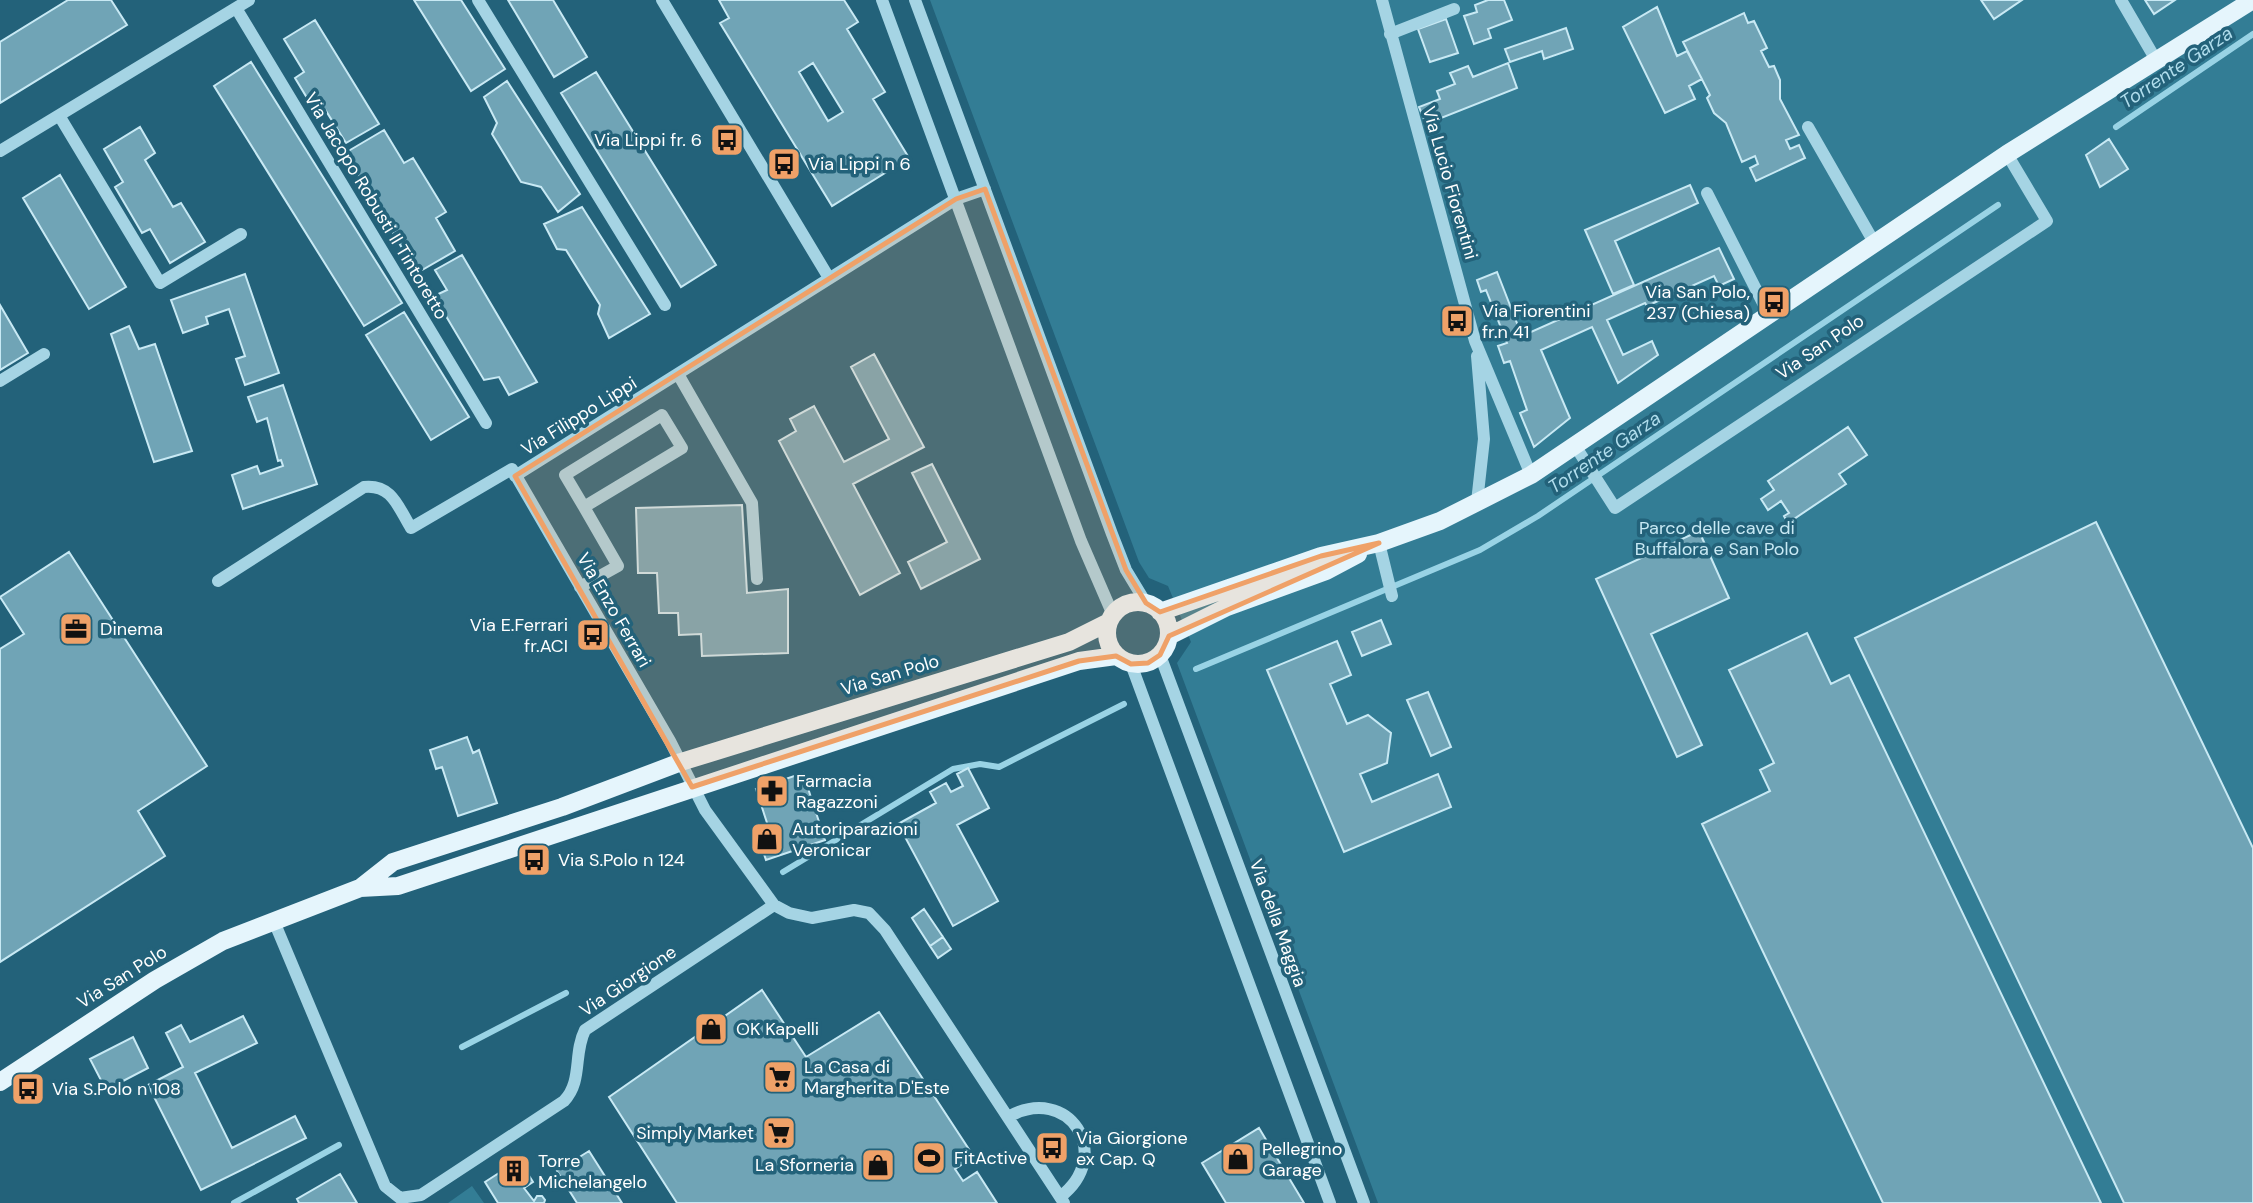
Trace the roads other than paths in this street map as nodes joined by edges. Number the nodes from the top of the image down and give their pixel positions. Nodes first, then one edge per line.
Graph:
1 (248, 0) edge
2 (478, 0) edge
3 (662, 0) edge
4 (882, 0) edge
5 (915, 0) edge
6 (1382, 0) edge
7 (2121, 0) edge
8 (2253, 0) edge
9 (236, 8) junction
10 (1454, 9) dead end
11 (1390, 34) junction
12 (2156, 60) junction
13 (60, 117) junction
14 (1808, 127) dead end
15 (0, 152) edge
16 (2007, 154) junction
17 (985, 189) junction
18 (1707, 193) dead end
19 (956, 199) junction
20 (241, 234) dead end
21 (1875, 244) junction
22 (829, 278) junction
23 (665, 305) dead end
24 (1768, 313) junction
25 (1475, 341) junction
26 (44, 354) dead end
27 (678, 374) junction
28 (0, 381) edge
29 (486, 423) dead end
30 (1574, 444) junction
31 (1531, 475) junction
32 (515, 476) junction
33 (1477, 502) junction
34 (584, 507) junction
35 (1379, 543) junction
36 (757, 579) dead end
37 (218, 581) dead end
38 (580, 587) junction
39 (1392, 596) dead end
40 (1153, 608) junction
41 (1111, 619) junction
42 (1169, 636) junction
43 (1160, 655) junction
44 (1124, 660) junction
45 (681, 762) junction
46 (692, 787) junction
47 (360, 888) junction
48 (774, 905) junction
49 (273, 919) junction
50 (0, 1082) edge
51 (1008, 1117) junction
52 (1062, 1200) edge
53 (1330, 1203) edge
54 (1364, 1203) edge

1 - 9 street
2 - 23 street
3 - 22 street
4 - 19 street
5 - 17 street
6 - 11 street, Via Lucio Fiorentini
7 - 12 street
8 - 12 main road, Via San Polo
9 - 13 street
9 - 29 street, Via Jacopo Robusti Il Tintoretto
10 - 11 street
11 - 25 street, Via Lucio Fiorentini
12 - 16 main road, Via San Polo
13 - 15 street
13 - 20 street
14 - 21 street
16 - 21 main road, Via San Polo
16 - 30 street, Via San Polo
17 - 19 street, Via Filippo Lippi
17 - 40 street
18 - 24 street
19 - 22 street, Via Filippo Lippi
19 - 41 street
21 - 24 main road, Via San Polo
22 - 27 street, Via Filippo Lippi
24 - 30 main road, Via San Polo
25 - 31 street, Via Lucio Fiorentini
25 - 33 street, Via Lucio Fiorentini
26 - 28 street
27 - 32 street, Via Filippo Lippi
27 - 36 street
30 - 31 main road, Via San Polo
31 - 33 main road, Via San Polo
32 - 37 street, Via Filippo Lippi
32 - 38 street, Via Enzo Ferrari
33 - 35 main road, Via San Polo
34 - 34 street
34 - 38 street
35 - 39 street
35 - 40 main road, Via San Polo
35 - 42 main road, Via San Polo
38 - 45 street, Via Enzo Ferrari
40 - 41 main road, Via San Polo
40 - 42 main road
41 - 44 main road
41 - 45 main road, Via San Polo
42 - 43 main road
43 - 44 main road, Via San Polo
43 - 54 street, Via della Maggia
44 - 46 main road, Via San Polo
44 - 53 street
45 - 46 street
45 - 47 main road, Via San Polo
46 - 47 main road, Via San Polo
46 - 48 street
47 - 49 main road, Via San Polo
48 - 49 street, Via Giorgione
48 - 51 street
49 - 50 main road, Via San Polo
51 - 52 street
51 - 52 street

